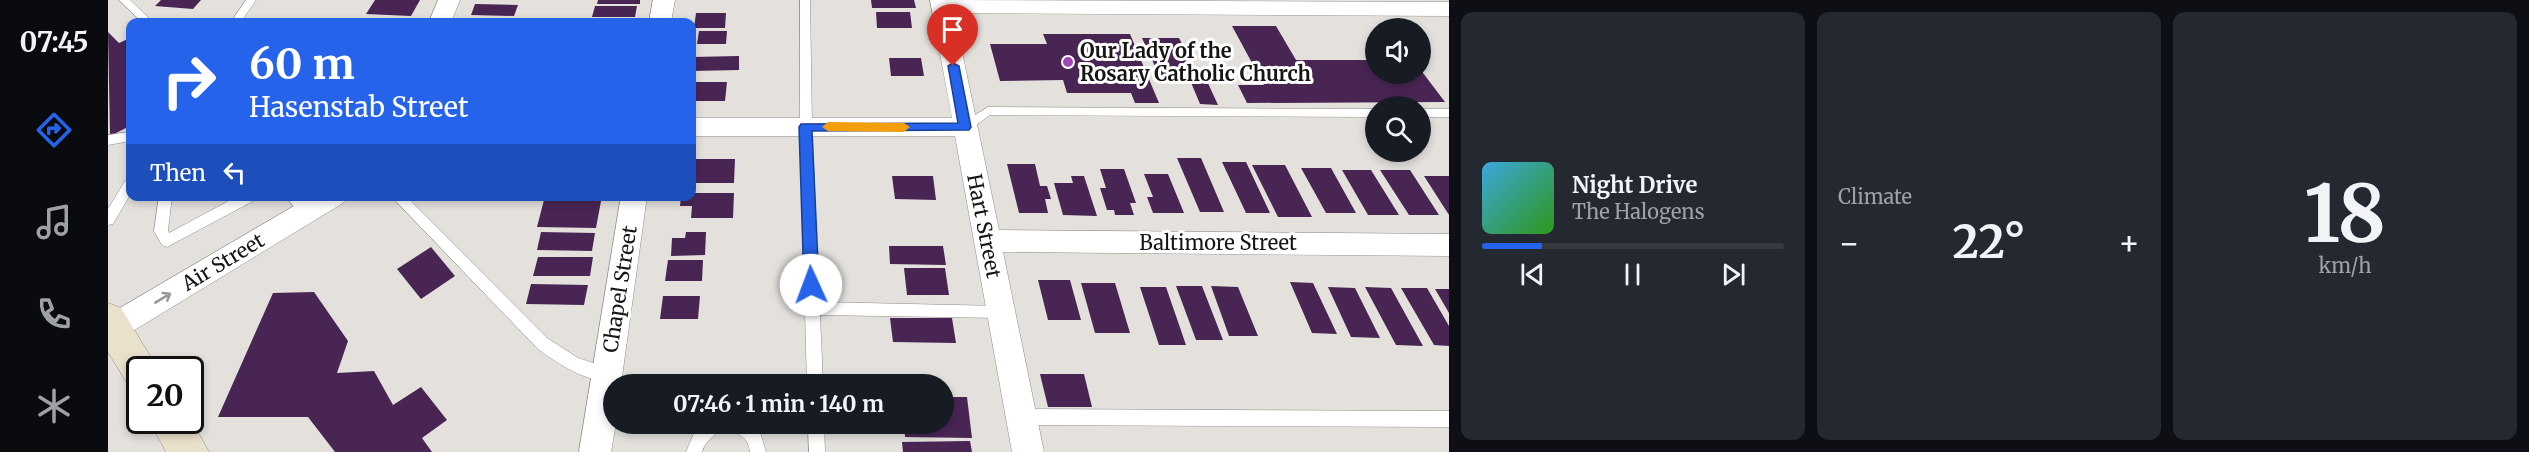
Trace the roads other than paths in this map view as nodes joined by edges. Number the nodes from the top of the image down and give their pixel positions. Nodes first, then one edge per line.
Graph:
1 (124, 0) edge
2 (251, 0) edge
3 (449, 0) edge
4 (664, 0) edge
5 (805, 0) edge
6 (941, 3) edge
7 (1449, 9) edge
8 (144, 18) edge
9 (239, 18) edge
10 (442, 18) edge
11 (661, 18) edge
12 (1365, 113) edge
13 (1431, 113) edge
14 (1449, 113) edge
15 (696, 127) edge
16 (806, 127) junction
17 (965, 127) junction
18 (126, 138) edge
19 (108, 140) edge
20 (126, 191) edge
21 (165, 201) edge
22 (241, 201) edge
23 (315, 201) edge
24 (402, 201) edge
25 (633, 201) edge
26 (299, 205) edge
27 (108, 220) edge
28 (987, 241) junction
29 (1449, 244) edge
30 (812, 308) junction
31 (1001, 312) junction
32 (111, 323) edge
33 (131, 356) edge
34 (607, 374) joint
35 (815, 374) edge
36 (603, 400) edge
37 (1021, 417) junction
38 (1449, 419) edge
39 (178, 434) edge
40 (701, 434) edge
41 (752, 434) edge
42 (817, 434) edge
43 (189, 452) edge
44 (595, 452) edge
45 (694, 452) edge
46 (758, 452) edge
47 (818, 452) edge
48 (1028, 452) edge

1 - 8 lane
2 - 9 lane
3 - 10 street
4 - 11 street
5 - 16 lane
6 - 7 street
6 - 17 street, Hart Street
12 - 17 lane
13 - 14 lane
15 - 16 street
16 - 17 street
16 - 30 lane
17 - 28 street, Hart Street
18 - 19 lane
20 - 27 lane
21 - 22 lane
23 - 26 street, Air Street
24 - 34 lane
25 - 34 street, Chapel Street
32 -> 26 street, Air Street
28 - 29 street, Baltimore Street
28 - 31 street, Hart Street
30 - 31 lane
30 - 35 lane
31 - 37 street, Hart Street
32 - 33 main road
36 - 44 street, Chapel Street
37 - 38 lane
37 - 48 street, Hart Street
39 - 43 main road
40 - 45 lane
41 - 46 lane
42 - 47 lane

